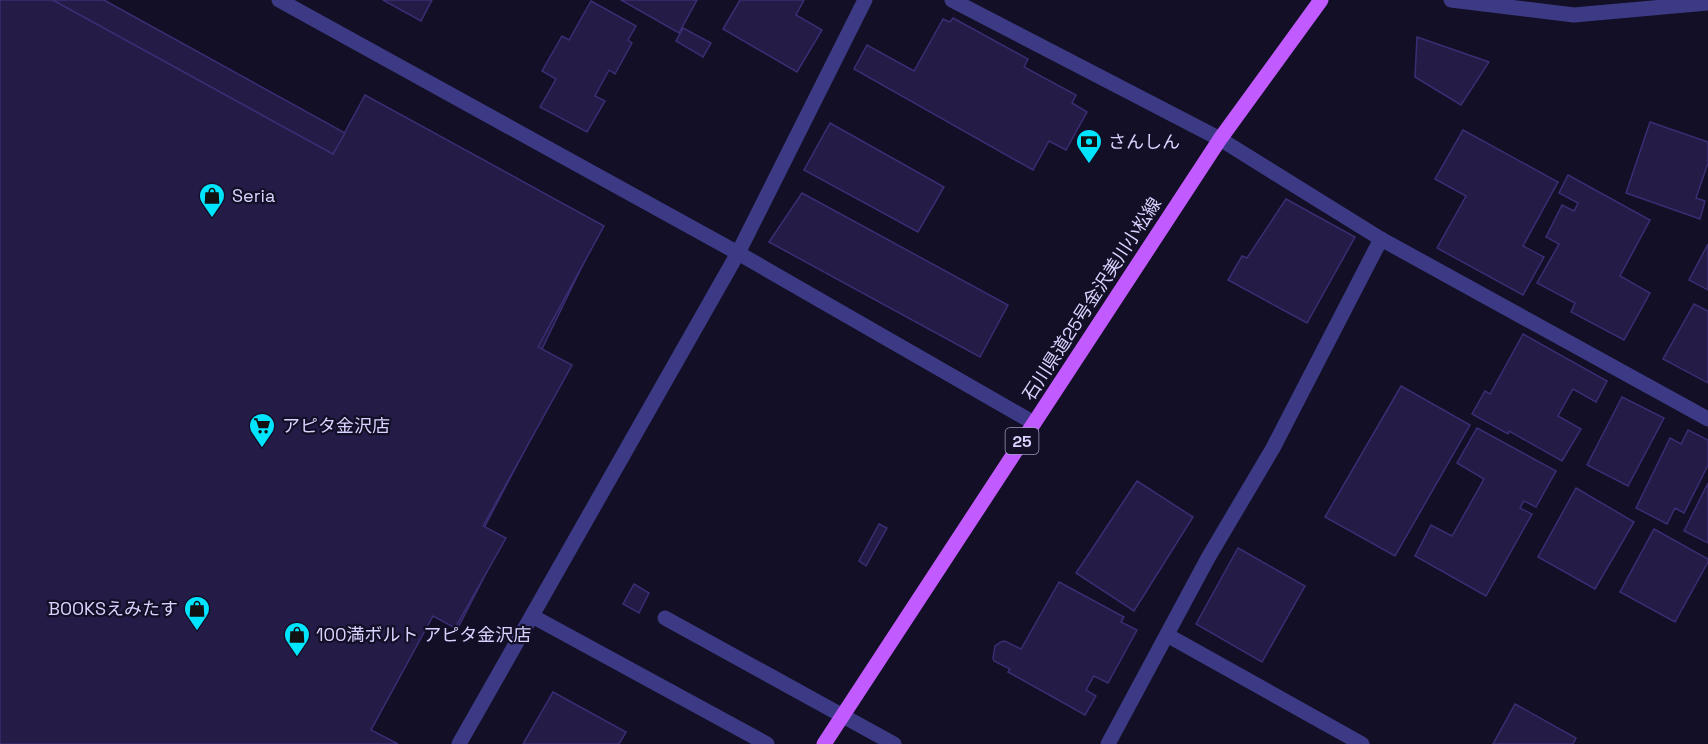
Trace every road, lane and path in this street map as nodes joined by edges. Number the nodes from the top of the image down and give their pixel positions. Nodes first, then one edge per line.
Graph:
1 (279, 0) edge
2 (865, 0) edge
3 (952, 0) edge
4 (1321, 0) edge
5 (1451, 0) edge
6 (1708, 3) edge
7 (1220, 139) junction
8 (1381, 239) junction
9 (738, 253) junction
10 (1708, 418) edge
11 (1034, 423) junction
12 (532, 616) junction
13 (665, 618) dead end
14 (1167, 635) junction
15 (843, 716) junction
16 (459, 744) edge
17 (767, 744) edge
18 (824, 744) edge
19 (894, 744) edge
20 (1108, 744) edge
21 (1362, 744) edge

1 - 9 street
2 - 9 street
3 - 7 street
4 - 7 main road, 石川県道25号金沢美川小松線 / 25
5 - 6 street
7 - 8 street
7 - 11 main road, 石川県道25号金沢美川小松線 / 25
8 - 10 street
8 - 14 street
9 - 11 street
9 - 12 street
11 - 15 main road, 石川県道25号金沢美川小松線 / 25
12 - 16 street
12 - 17 street
13 - 15 street
14 - 20 street
14 - 21 street
15 - 18 main road, 石川県道25号金沢美川小松線 / 25
15 - 19 street

